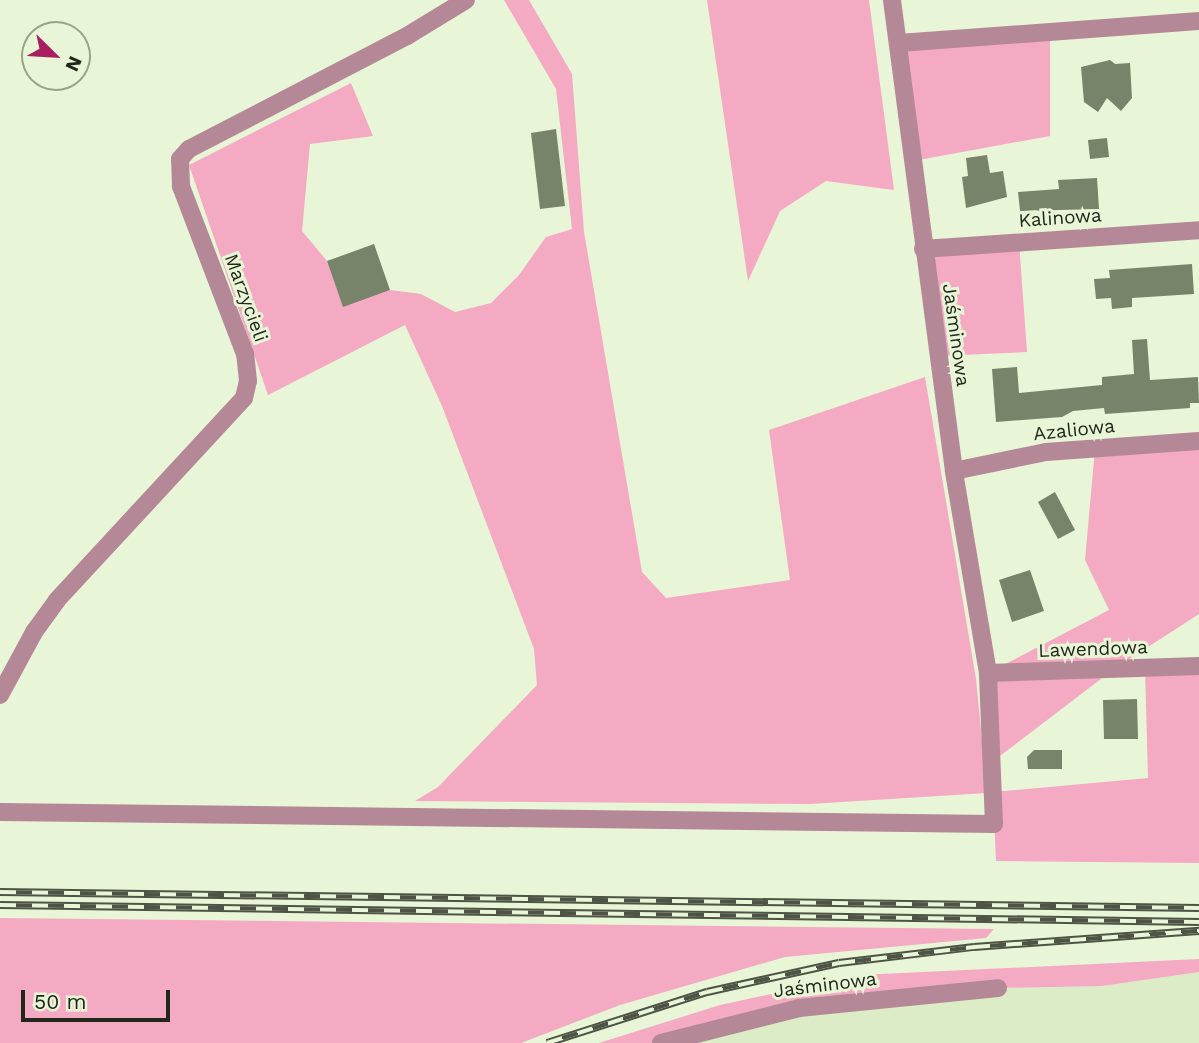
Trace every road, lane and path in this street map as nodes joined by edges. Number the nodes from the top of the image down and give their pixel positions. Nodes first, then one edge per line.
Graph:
1 (466, 0) edge
2 (892, 0) edge
3 (1199, 21) edge
4 (899, 43) junction
5 (1199, 230) edge
6 (923, 249) junction
7 (1199, 441) edge
8 (954, 471) junction
9 (1199, 666) edge
10 (988, 673) junction
11 (0, 695) edge
12 (0, 812) edge
13 (998, 988) dead end
14 (661, 1043) edge

1 - 11 street, Marzycieli
2 - 4 street, Jaśminowa
3 - 4 street
4 - 6 street, Jaśminowa
5 - 6 street, Kalinowa
6 - 8 street, Jaśminowa
7 - 8 street, Azaliowa
8 - 10 street, Jaśminowa
9 - 10 street, Lawendowa
10 - 12 street, Jaśminowa
13 - 14 street, Jaśminowa

